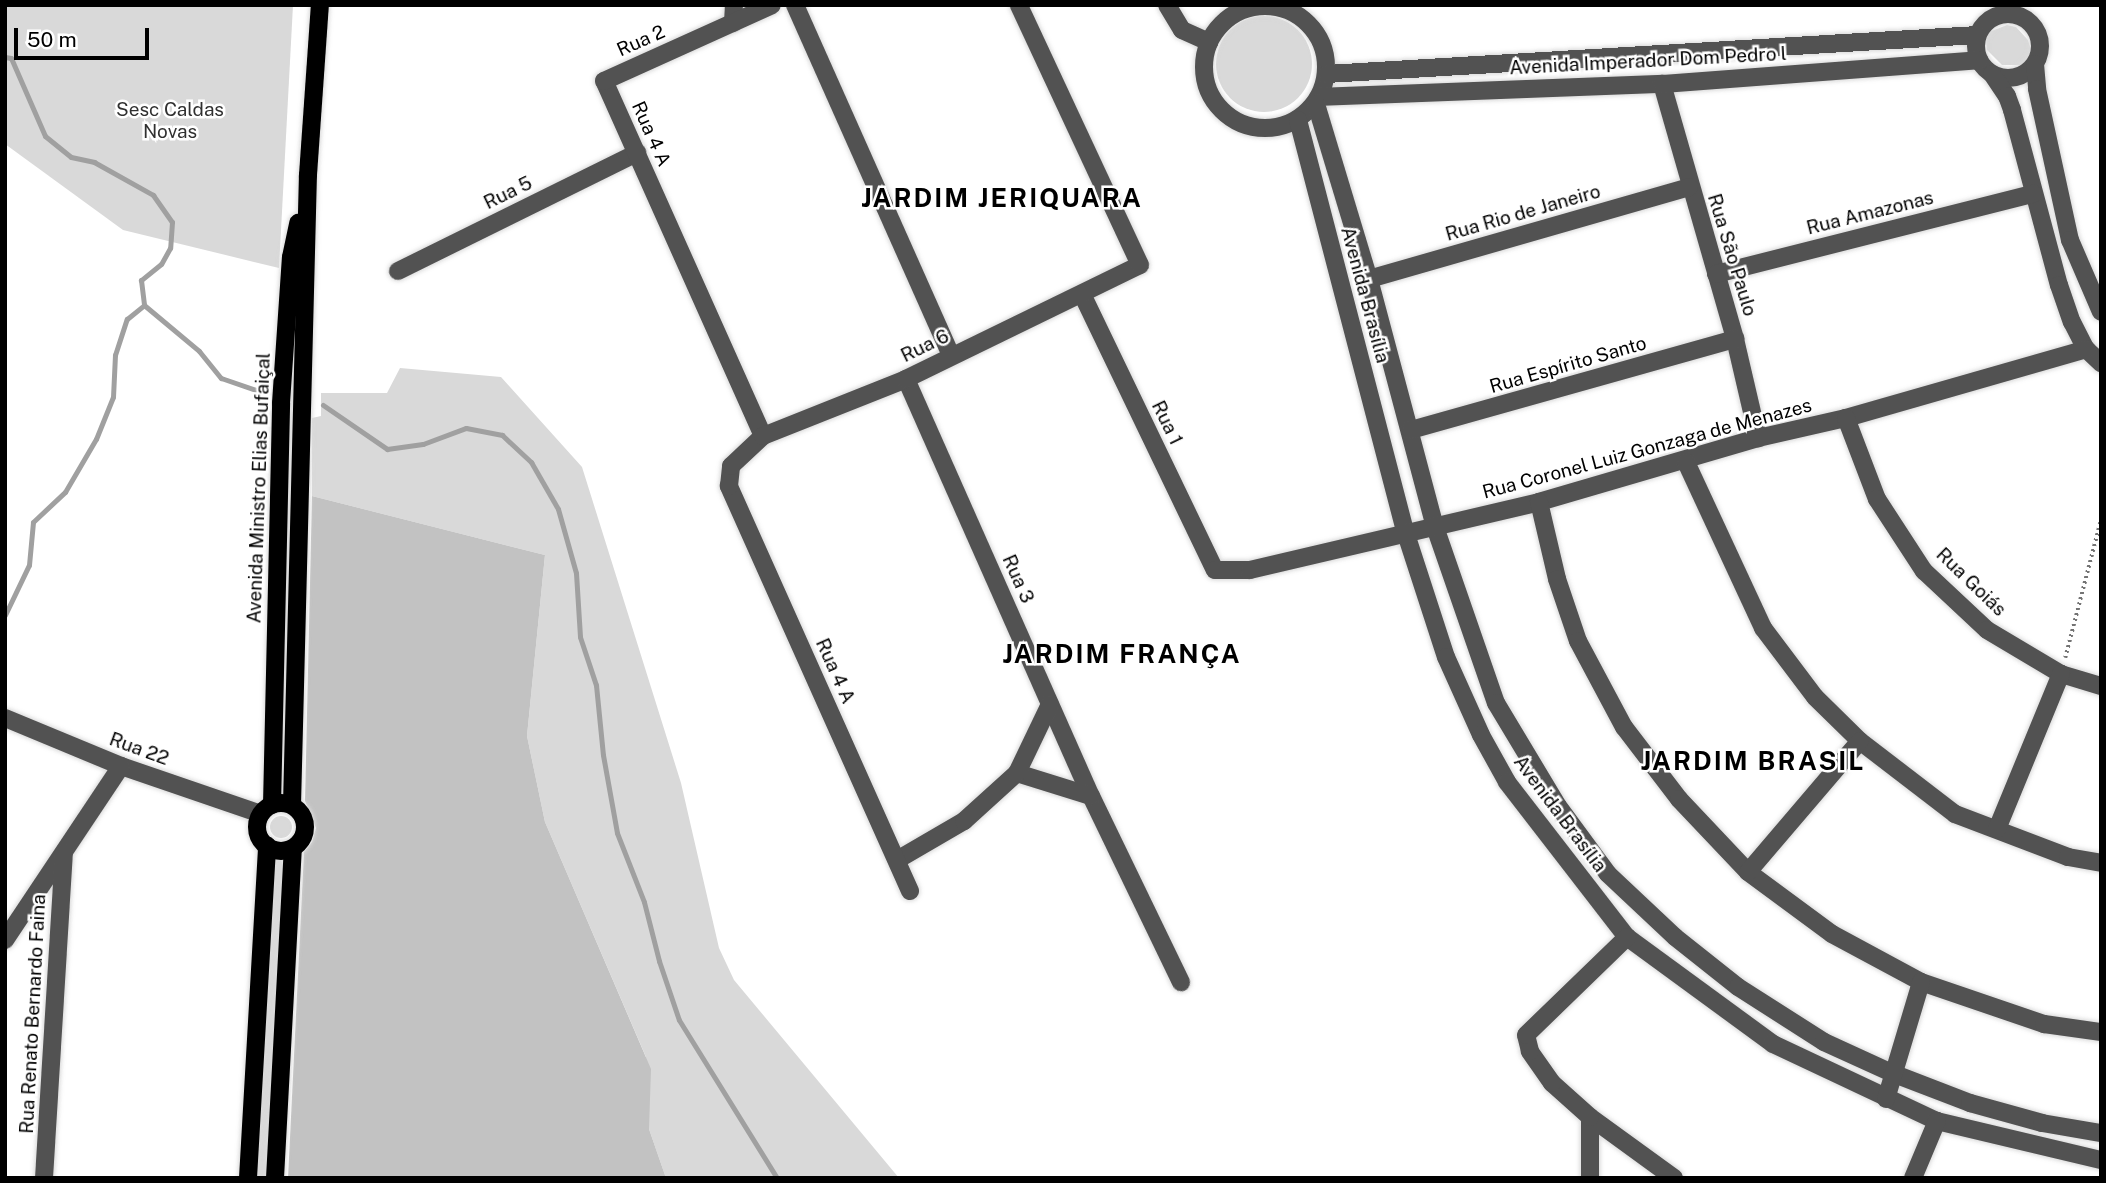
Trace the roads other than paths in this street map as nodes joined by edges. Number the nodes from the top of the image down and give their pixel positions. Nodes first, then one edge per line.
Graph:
1 (320, 5) edge
2 (772, 5) edge
3 (795, 5) edge
4 (1019, 5) edge
5 (1167, 5) edge
6 (1989, 12) edge
7 (733, 14) edge
8 (2029, 14) edge
9 (1977, 35) junction
10 (1209, 42) junction
11 (1979, 60) junction
12 (2035, 64) junction
13 (1327, 74) junction
14 (1992, 74) junction
15 (604, 80) joint
16 (1662, 84) junction
17 (1317, 101) junction
18 (1298, 120) junction
19 (637, 153) junction
20 (308, 175) junction
21 (1689, 187) junction
22 (2034, 194) junction
23 (398, 271) dead end
24 (1716, 274) junction
25 (1369, 279) junction
26 (1082, 294) junction
27 (2101, 312) edge
28 (1735, 340) junction
29 (2086, 349) junction
30 (951, 356) junction
31 (2101, 363) edge
32 (906, 379) junction
33 (1846, 418) junction
34 (1412, 430) junction
35 (764, 436) junction
36 (1758, 438) junction
37 (1686, 461) junction
38 (731, 466) joint
39 (1539, 502) junction
40 (1435, 527) junction
41 (1406, 534) junction
42 (1215, 570) joint
43 (2061, 674) junction
44 (2101, 686) edge
45 (1050, 704) junction
46 (5, 718) edge
47 (1860, 741) junction
48 (121, 766) junction
49 (1017, 773) junction
50 (1091, 796) junction
51 (292, 806) junction
52 (266, 809) junction
53 (1997, 829) junction
54 (267, 846) junction
55 (293, 848) junction
56 (64, 853) junction
57 (897, 860) junction
58 (2101, 863) edge
59 (1748, 872) junction
60 (911, 891) dead end
61 (1627, 937) junction
62 (5, 940) edge
63 (1181, 982) dead end
64 (1921, 982) junction
65 (2101, 1032) edge
66 (1892, 1073) junction
67 (1886, 1099) junction
68 (1590, 1117) junction
69 (1937, 1121) junction
70 (2101, 1133) edge
71 (2101, 1160) edge
72 (44, 1178) edge
73 (248, 1178) edge
74 (275, 1178) edge
75 (1590, 1178) edge
76 (1674, 1178) edge
77 (1913, 1178) edge

1 - 20 main road, Avenida Ministro Elias Bufaiçal
2 - 7 street, Rua 2
3 - 30 street
4 - 26 street, Rua 6
5 - 10 street
6 - 8 street
6 - 9 street
7 - 15 street, Rua 2
8 - 12 street
9 - 11 street
9 - 13 street, Avenida Imperador Dom Pedro l
10 - 13 street
10 - 18 street
11 - 14 street
11 - 16 street, Avenida Imperador Dom Pedro l
12 - 14 street
12 - 27 street
13 - 17 street
14 - 22 street
15 - 19 street, Rua 4 A
16 - 17 street, Avenida Imperador Dom Pedro l
16 - 21 street, Rua São Paulo
17 - 18 street
17 - 25 street, Avenida Brasília
18 - 41 street, Avenida Brasília
19 - 23 street, Rua 5
19 - 35 street, Rua 4 A
20 - 51 main road, Avenida Ministro Elias Bufaiçal
20 - 52 main road, Avenida Ministro Elias Bufaiçal
21 - 24 street, Rua São Paulo
21 - 25 street, Rua Rio de Janeiro
22 - 24 street, Rua Amazonas
22 - 29 street
24 - 28 street, Rua São Paulo
25 - 34 street, Avenida Brasília
26 - 30 street, Rua 6
26 - 42 street, Rua 1
28 - 34 street, Rua Espírito Santo
28 - 36 street, Rua São Paulo
29 - 31 street
29 - 33 street, Rua Coronel Luiz Gonzaga de Menazes
30 - 32 street, Rua 6
32 - 35 street, Rua 6
32 - 45 street, Rua 3
33 - 36 street, Rua Coronel Luiz Gonzaga de Menazes
33 - 43 street, Rua Goiás
34 - 40 street, Avenida Brasília
35 - 38 street, Rua 6
36 - 37 street, Rua Coronel Luiz Gonzaga de Menazes
37 - 39 street, Rua Coronel Luiz Gonzaga de Menazes
37 - 47 street
38 - 57 street, Rua 4 A
39 - 40 street, Rua Coronel Luiz Gonzaga de Menazes
39 - 59 street
40 - 41 street, Rua Coronel Luiz Gonzaga de Menazes
40 - 66 street, Avenida Brasília
41 - 42 street, Rua Coronel Luiz Gonzaga de Menazes
41 - 61 street, Avenida Brasília
43 - 44 street, Rua Goiás
43 - 53 street
45 - 49 street
45 - 50 street, Rua 3
46 - 48 street, Rua 22
47 - 53 street
47 - 59 street
48 - 52 street, Rua 22
48 - 56 street
49 - 50 street
49 - 57 street
50 - 63 street, Rua 3
51 - 52 main road
51 - 55 main road
52 - 54 main road
53 - 58 street
54 - 55 main road
54 - 73 main road
55 - 74 main road
56 - 62 street
56 - 72 street, Rua Renato Bernardo Faina
57 - 60 street, Rua 4 A
59 - 64 street
61 - 67 street, Avenida Brasília
61 - 68 street
64 - 65 street
64 - 66 street
66 - 67 street
66 - 70 street, Avenida Brasília
67 - 69 street, Avenida Brasília
68 - 75 street
68 - 76 street
69 - 71 street, Avenida Brasília
69 - 77 street

